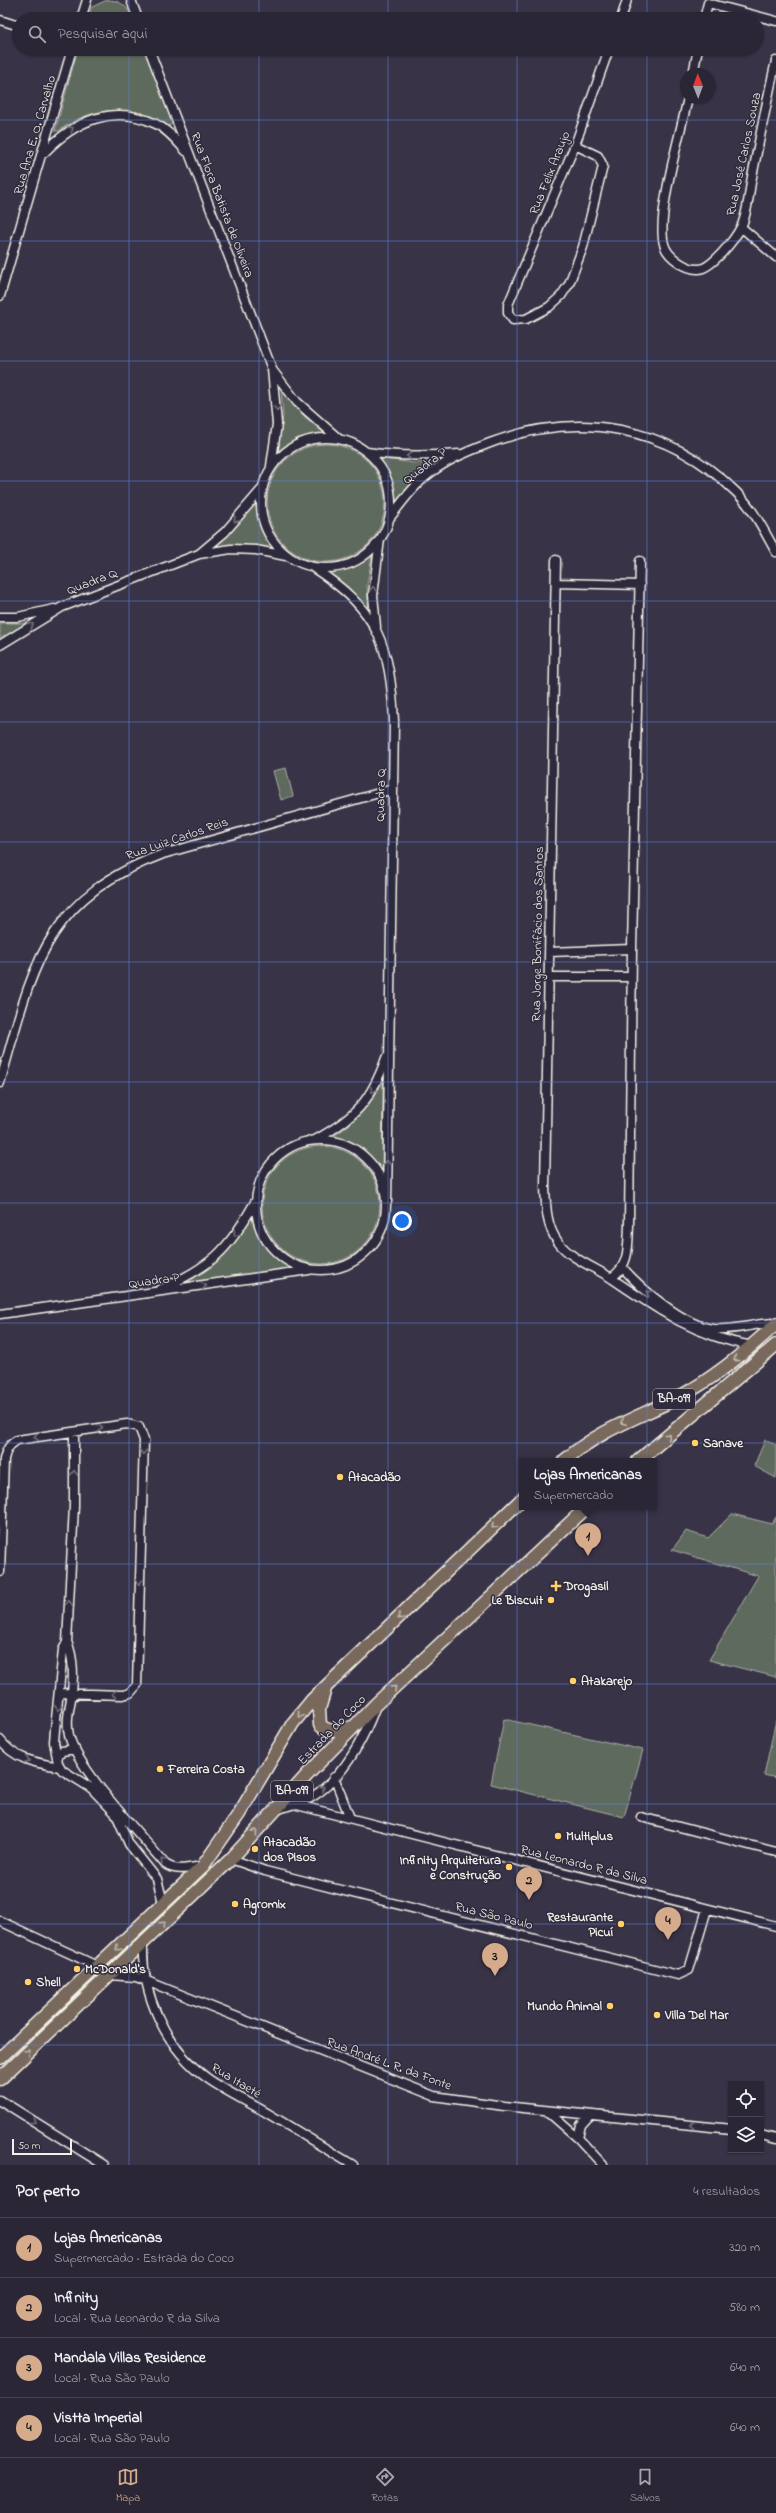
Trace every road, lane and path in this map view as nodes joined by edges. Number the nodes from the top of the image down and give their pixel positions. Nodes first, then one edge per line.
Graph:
1 (94, 0) edge
2 (125, 0) edge
3 (131, 0) edge
4 (627, 0) edge
5 (85, 4) edge
6 (134, 8) junction
7 (135, 12) edge
8 (623, 12) edge
9 (706, 12) edge
10 (742, 12) edge
11 (764, 18) edge
12 (0, 20) edge
13 (776, 21) edge
14 (12, 24) edge
15 (70, 56) edge
16 (152, 56) edge
17 (607, 56) edge
18 (697, 56) edge
19 (776, 61) edge
20 (694, 68) edge
21 (774, 83) edge
22 (687, 104) edge
23 (575, 145) junction
24 (42, 155) junction
25 (190, 156) junction
26 (741, 227) junction
27 (776, 257) edge
28 (0, 296) edge
29 (272, 369) junction
30 (339, 439) junction
31 (367, 452) junction
32 (462, 453) junction
33 (271, 466) junction
34 (261, 490) junction
35 (389, 520) junction
36 (380, 539) junction
37 (776, 552) edge
38 (199, 554) junction
39 (287, 556) junction
40 (556, 560) dead end
41 (640, 561) dead end
42 (312, 567) junction
43 (556, 583) junction
44 (640, 585) junction
45 (62, 607) junction
46 (0, 617) edge
47 (376, 628) junction
48 (0, 645) edge
49 (393, 789) junction
50 (632, 949) junction
51 (549, 952) junction
52 (549, 977) junction
53 (632, 977) junction
54 (388, 1054) junction
55 (0, 1083) edge
56 (315, 1140) junction
57 (256, 1201) junction
58 (387, 1202) junction
59 (623, 1268) junction
60 (312, 1270) junction
61 (611, 1278) junction
62 (151, 1294) junction
63 (664, 1308) junction
64 (0, 1314) edge
65 (776, 1323) edge
66 (696, 1327) junction
67 (776, 1345) edge
68 (752, 1346) junction
69 (74, 1432) junction
70 (568, 1458) edge
71 (642, 1458) edge
72 (519, 1502) edge
73 (583, 1510) edge
74 (0, 1572) edge
75 (67, 1642) junction
76 (326, 1686) junction
77 (60, 1693) junction
78 (71, 1694) junction
79 (376, 1704) junction
80 (353, 1727) junction
81 (0, 1740) edge
82 (75, 1750) junction
83 (57, 1758) junction
84 (60, 1767) junction
85 (90, 1772) junction
86 (334, 1776) junction
87 (80, 1780) junction
88 (293, 1804) junction
89 (274, 1810) junction
90 (642, 1817) dead end
91 (350, 1818) junction
92 (153, 1850) junction
93 (776, 1852) edge
94 (142, 1859) junction
95 (231, 1859) junction
96 (203, 1866) junction
97 (164, 1906) junction
98 (707, 1909) junction
99 (0, 1921) edge
100 (776, 1926) edge
101 (143, 1943) junction
102 (99, 1967) junction
103 (110, 1975) junction
104 (148, 1981) junction
105 (17, 2042) junction
106 (0, 2053) edge
107 (0, 2058) edge
108 (0, 2079) edge
109 (0, 2100) edge
110 (546, 2110) junction
111 (590, 2115) junction
112 (728, 2129) edge
113 (764, 2136) edge
114 (578, 2138) junction
115 (776, 2139) edge
116 (104, 2165) edge
117 (353, 2165) edge
118 (603, 2165) edge

1 - 5 street
2 - 6 street
3 - 6 street
4 - 8 street
6 - 7 street
9 - 10 street
11 - 13 street
12 - 14 street
15 - 24 street, Rua Ana E. O. Carvalho
16 - 25 street, Rua Flora Batista de Oliveira
17 - 23 street, Rua Felix Araujo
18 - 20 street
19 - 21 street, Rua José Carlos Souza
21 - 26 street, Rua José Carlos Souza
22 - 26 street, Rua José Carlos Souza
23 - 23 street, Rua Felix Araujo
24 -> 25 street
24 - 28 street, Rua Ana E. O. Carvalho
25 - 29 street, Rua Flora Batista de Oliveira
26 - 27 street
29 - 30 street, Rua Flora Batista de Oliveira
29 -> 33 street, Rua Flora Batista de Oliveira
30 - 31 street
30 - 33 street
32 -> 31 street
31 - 35 street
32 - 35 street, Quadra P
32 - 37 street
33 - 34 street
34 -> 38 street, Quadra Q
34 - 39 street
35 - 36 street
36 - 42 street
47 -> 36 street
38 - 39 street, Quadra Q
38 - 45 street, Quadra Q
39 - 42 street
40 - 43 street, Rua Jorge Bonifácio dos Santos
41 - 44 street
42 - 47 street, Quadra Q
43 - 44 street
43 - 51 street, Rua Jorge Bonifácio dos Santos
44 - 50 street
45 - 46 street
48 -> 45 street, Quadra Q
47 - 49 street, Quadra Q
49 - 54 street, Quadra Q
49 - 55 street, Rua Luiz Carlos Reis
50 - 51 street
50 - 53 street
51 - 52 street, Rua Jorge Bonifácio dos Santos
52 - 53 street
52 - 61 street, Rua Jorge Bonifácio dos Santos
53 - 59 street
54 -> 56 street
58 -> 54 street
56 - 57 street
56 - 58 street
57 - 60 street
57 -> 62 street
58 - 60 street
59 - 61 street
63 -> 59 street
62 -> 60 street, Quadra P
61 - 63 street, Rua Jorge Bonifácio dos Santos
62 - 64 street, Quadra P
63 - 66 street
65 - 66 street
65 - 68 highway, BA-099
66 - 68 street
71 -> 67 highway, BA-099
68 -> 70 highway, BA-099
69 -> 74 street
75 -> 69 street
69 -> 78 street
72 -> 76 highway, BA-099
79 -> 73 highway, Estrada do Coco / BA-099
75 - 77 street
75 - 78 street
76 - 80 highway
76 -> 96 highway, BA-099
77 - 78 street
77 -> 83 street
78 - 82 street
79 - 80 highway, Estrada do Coco / BA-099
79 - 86 street
80 - 89 highway, Estrada do Coco / BA-099
81 -> 84 street
82 - 83 street
82 - 85 street
83 - 84 street
84 - 87 street
85 - 87 street
85 - 92 street
88 -> 86 street
86 - 91 street
87 - 94 street
88 - 89 street
88 - 91 street, Rua Leonardo R da Silva
95 -> 89 highway, Estrada do Coco / BA-099
90 - 93 street
91 - 98 street, Rua Leonardo R da Silva
92 - 94 street
96 -> 92 street
94 - 97 street
95 - 98 street, Rua São Paulo
101 -> 95 highway, Estrada do Coco / BA-099
96 - 97 highway, BA-099
97 -> 102 highway, BA-099
98 - 100 street, Rua Leonardo R da Silva
99 - 102 street
101 - 103 highway, Estrada do Coco / BA-099
101 - 104 street
102 - 105 highway, BA-099
103 - 104 street, Rua André L. R. da Fonte
108 -> 103 highway, Estrada do Coco / BA-099
104 - 110 street, Rua André L. R. da Fonte
104 - 117 street, Rua Itaeté
105 - 106 highway
105 - 107 highway, BA-099
109 -> 116 street
110 - 111 street, Rua André L. R. da Fonte
110 - 114 street
112 -> 111 street, Rua André L. R. da Fonte
111 - 114 street
113 - 115 street
114 - 118 street

